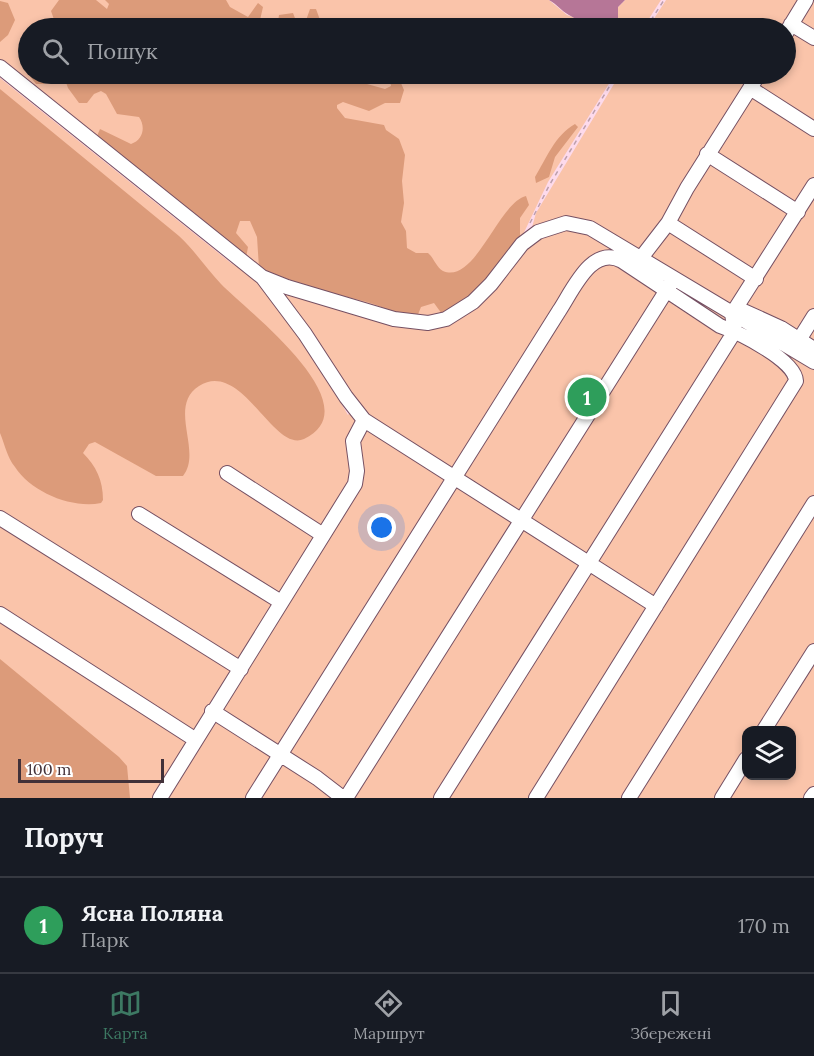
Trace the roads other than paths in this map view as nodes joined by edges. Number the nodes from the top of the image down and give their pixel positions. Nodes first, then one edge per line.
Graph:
1 (806, 0) edge
2 (794, 18) edge
3 (796, 31) edge
4 (814, 38) edge
5 (0, 67) edge
6 (18, 81) edge
7 (21, 84) edge
8 (752, 84) edge
9 (750, 87) junction
10 (814, 129) edge
11 (707, 154) junction
12 (814, 185) edge
13 (798, 212) junction
14 (668, 223) junction
15 (641, 258) junction
16 (262, 277) junction
17 (674, 278) junction
18 (756, 279) junction
19 (666, 291) junction
20 (735, 311) junction
21 (814, 316) edge
22 (735, 331) junction
23 (799, 340) junction
24 (814, 349) edge
25 (814, 362) edge
26 (364, 420) junction
27 (227, 473) dead end
28 (454, 478) junction
29 (814, 503) edge
30 (139, 514) dead end
31 (0, 518) edge
32 (522, 520) junction
33 (323, 535) junction
34 (590, 562) junction
35 (281, 603) junction
36 (656, 606) junction
37 (0, 614) edge
38 (814, 651) edge
39 (241, 669) junction
40 (212, 711) junction
41 (767, 726) edge
42 (196, 740) junction
43 (280, 754) junction
44 (742, 767) edge
45 (814, 794) edge
46 (160, 798) edge
47 (253, 798) edge
48 (345, 798) edge
49 (441, 798) edge
50 (536, 798) edge
51 (628, 798) edge
52 (722, 798) edge
53 (811, 798) edge

1 - 2 street
3 - 4 street
5 - 6 street
7 - 16 street
8 - 9 street
9 - 10 street
9 - 11 street
11 - 13 street
11 - 14 street
12 - 13 street
13 - 18 street
14 - 15 street
14 - 18 street
15 - 16 street
15 - 17 street
16 - 26 street
17 - 19 street
17 - 20 street
18 - 20 street
19 - 22 street
19 - 28 street
19 - 32 street
20 - 22 street
20 - 23 street
20 - 25 street
21 - 23 street
22 - 34 street
22 - 36 street
23 - 24 street
26 - 28 street
26 - 33 street
27 - 33 street
28 - 32 street
28 - 43 street
29 - 51 street
30 - 35 street
31 - 39 street
32 - 34 street
32 - 48 street
33 - 35 street
34 - 36 street
34 - 49 street
35 - 39 street
36 - 50 street
37 - 42 street
38 - 41 street
39 - 40 street
40 - 42 street
40 - 43 street
42 - 46 street
43 - 47 street
43 - 48 street
44 - 52 street
45 - 53 street

